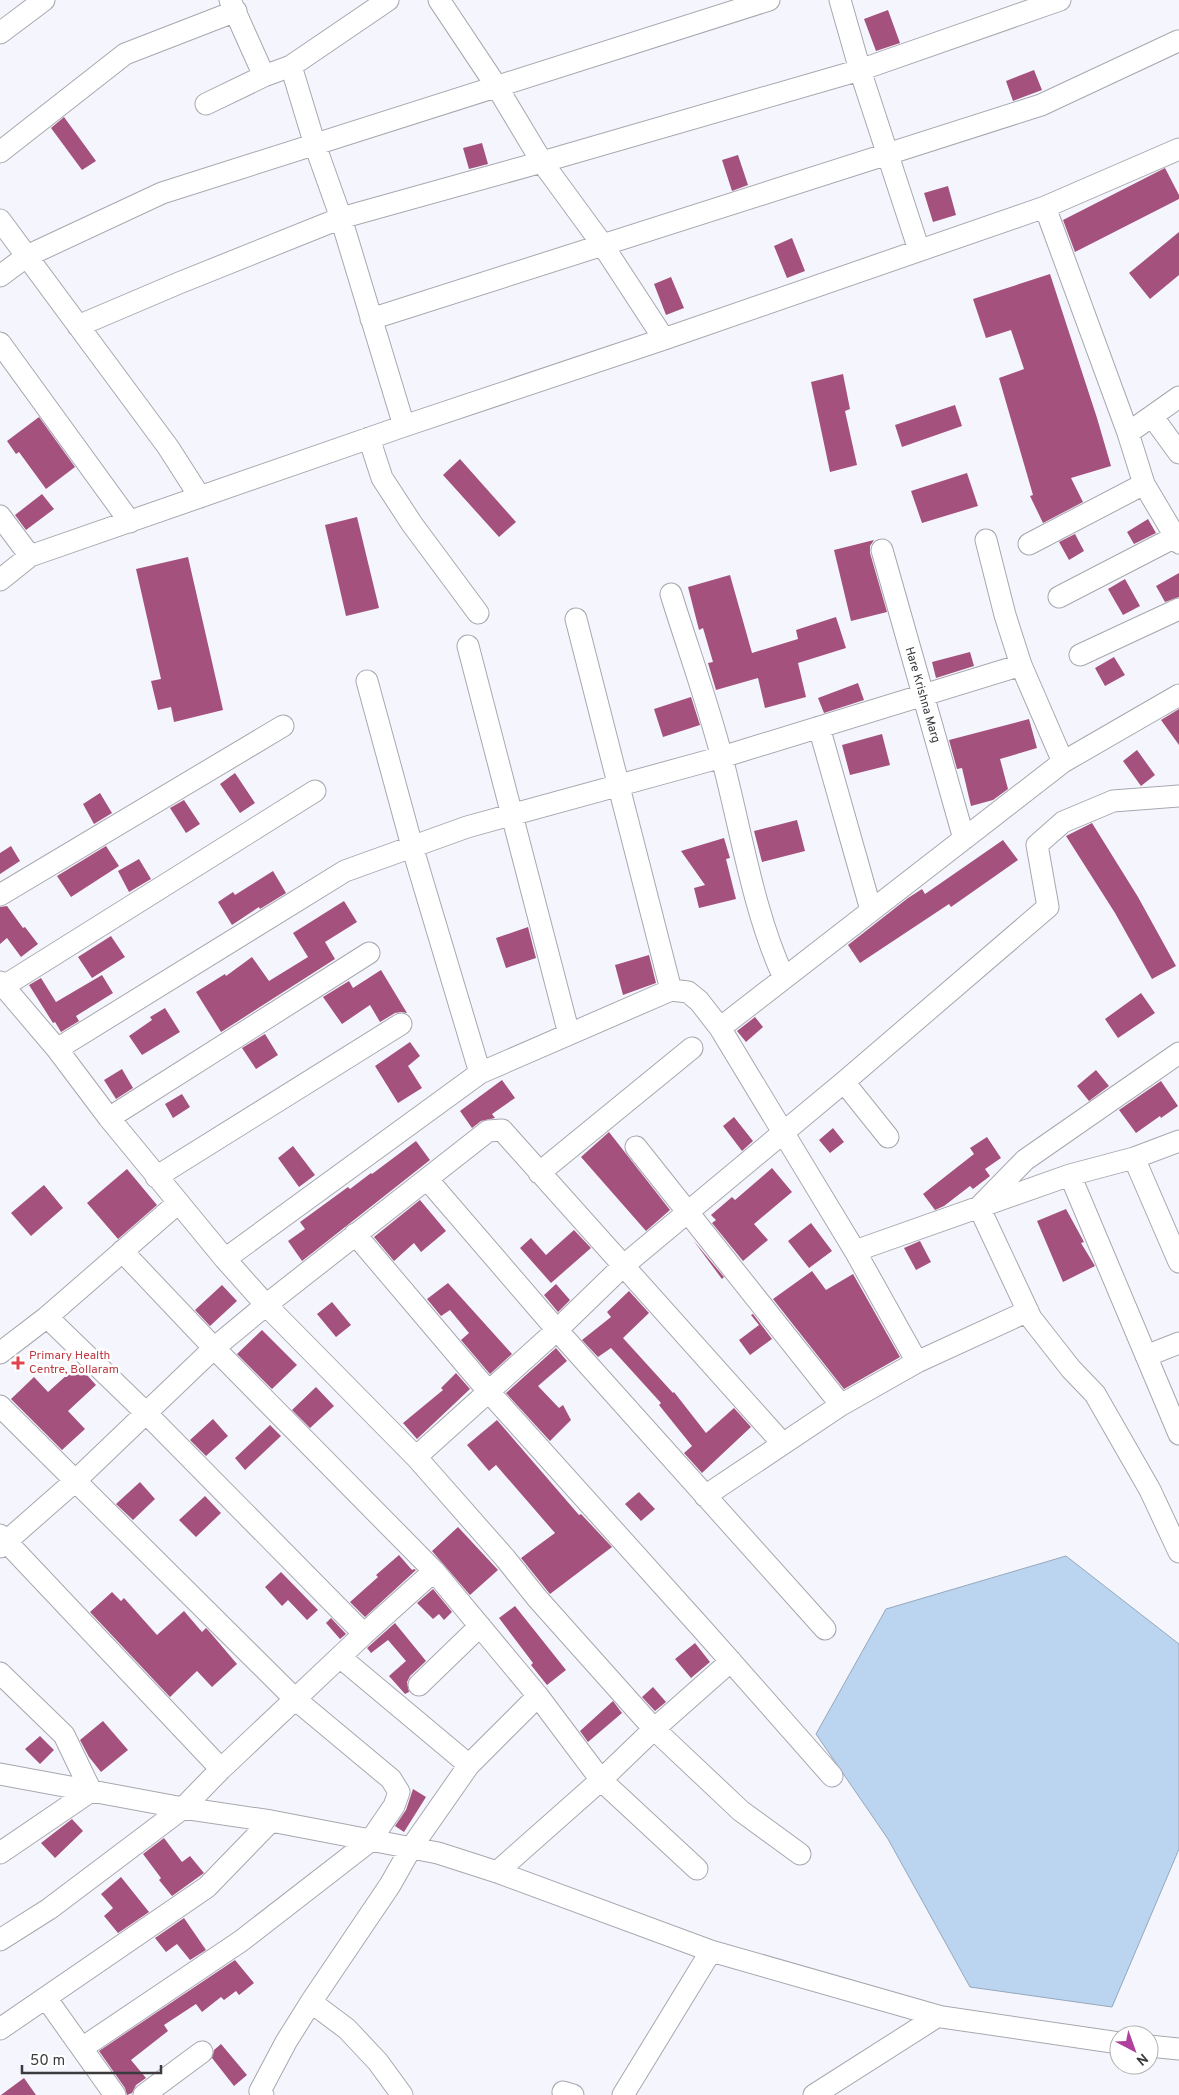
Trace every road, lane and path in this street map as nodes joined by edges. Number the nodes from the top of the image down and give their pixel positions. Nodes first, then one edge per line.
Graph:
1 (44, 0) edge
2 (388, 0) edge
3 (439, 0) edge
4 (769, 0) edge
5 (840, 0) edge
6 (1060, 0) edge
7 (233, 6) edge
8 (0, 33) edge
9 (1178, 41) edge
10 (291, 66) junction
11 (860, 70) junction
12 (264, 76) junction
13 (496, 87) junction
14 (206, 104) dead end
15 (315, 144) junction
16 (1179, 149) edge
17 (0, 152) edge
18 (888, 153) junction
19 (542, 162) junction
20 (1045, 207) junction
21 (341, 218) junction
22 (0, 220) edge
23 (602, 244) junction
24 (919, 250) junction
25 (27, 256) junction
26 (0, 276) edge
27 (371, 319) junction
28 (78, 326) junction
29 (664, 339) junction
30 (0, 343) edge
31 (1179, 397) edge
32 (1152, 416) junction
33 (404, 426) junction
34 (1128, 433) junction
35 (369, 438) junction
36 (1179, 453) edge
37 (1144, 484) junction
38 (200, 497) junction
39 (0, 516) edge
40 (130, 522) junction
41 (986, 540) dead end
42 (1177, 540) edge
43 (1029, 544) dead end
44 (882, 550) dead end
45 (30, 556) junction
46 (0, 580) edge
47 (671, 594) dead end
48 (1059, 597) dead end
49 (1179, 609) edge
50 (478, 613) dead end
51 (576, 619) dead end
52 (468, 646) dead end
53 (1080, 655) dead end
54 (1021, 664) junction
55 (368, 681) dead end
56 (922, 695) junction
57 (1179, 695) edge
58 (284, 726) dead end
59 (819, 727) junction
60 (722, 757) junction
61 (1063, 762) junction
62 (618, 785) junction
63 (315, 791) dead end
64 (1179, 796) edge
65 (511, 815) junction
66 (964, 839) junction
67 (412, 846) junction
68 (0, 895) edge
69 (871, 910) junction
70 (369, 954) dead end
71 (784, 978) junction
72 (2, 984) edge
73 (671, 990) junction
74 (400, 1024) dead end
75 (720, 1028) junction
76 (569, 1034) junction
77 (692, 1048) dead end
78 (57, 1049) junction
79 (1179, 1053) edge
80 (480, 1073) junction
81 (844, 1082) junction
82 (109, 1118) junction
83 (782, 1134) junction
84 (888, 1137) dead end
85 (1179, 1141) edge
86 (636, 1147) dead end
87 (1134, 1158) junction
88 (539, 1173) junction
89 (1070, 1175) junction
90 (156, 1176) junction
91 (427, 1179) junction
92 (178, 1203) junction
93 (979, 1207) junction
94 (687, 1212) junction
95 (355, 1234) junction
96 (122, 1251) junction
97 (855, 1251) junction
98 (225, 1259) junction
99 (1179, 1262) edge
100 (623, 1266) junction
101 (266, 1304) junction
102 (1028, 1311) junction
103 (47, 1316) junction
104 (557, 1330) junction
105 (1179, 1343) edge
106 (3, 1345) edge
107 (214, 1348) junction
108 (1146, 1356) junction
109 (917, 1362) junction
110 (489, 1392) junction
111 (841, 1405) junction
112 (0, 1406) edge
113 (146, 1413) junction
114 (1179, 1434) edge
115 (783, 1444) junction
116 (416, 1457) junction
117 (74, 1482) junction
118 (705, 1496) junction
119 (2, 1542) edge
120 (1179, 1552) edge
121 (434, 1571) junction
122 (480, 1626) junction
123 (825, 1629) dead end
124 (364, 1634) junction
125 (340, 1657) junction
126 (731, 1661) junction
127 (0, 1673) edge
128 (418, 1685) dead end
129 (538, 1696) junction
130 (295, 1699) junction
131 (654, 1730) junction
132 (469, 1765) junction
133 (220, 1769) junction
134 (0, 1774) edge
135 (832, 1776) dead end
136 (601, 1780) junction
137 (91, 1791) junction
138 (183, 1808) junction
139 (271, 1821) junction
140 (370, 1841) junction
141 (411, 1848) junction
142 (0, 1853) edge
143 (800, 1854) dead end
144 (697, 1869) dead end
145 (497, 1872) junction
146 (0, 1940) edge
147 (711, 1950) junction
148 (46, 1998) junction
149 (311, 2002) junction
150 (938, 2016) junction
151 (0, 2029) edge
152 (1109, 2042) edge
153 (1159, 2047) edge
154 (82, 2048) junction
155 (1179, 2049) edge
156 (202, 2052) dead end
157 (259, 2094) edge
158 (115, 2095) edge
159 (144, 2095) edge
160 (402, 2095) edge
161 (623, 2095) edge
162 (814, 2095) edge

1 - 8 street
2 - 10 street
3 - 13 street
4 - 13 street
5 - 11 street
6 - 11 street
7 - 12 street
7 - 17 street
9 - 18 street
10 - 12 street
10 - 15 street
11 - 18 street
11 - 19 street
12 - 14 street
13 - 15 street
13 - 19 street
15 - 21 street
15 - 25 street
16 - 20 street
18 - 23 street
18 - 24 street
19 - 21 street
19 - 23 street
20 - 24 street
20 - 34 street
21 - 27 street
21 - 28 street
22 - 25 street
23 - 27 street
23 - 29 street
24 - 29 street
25 - 26 street
25 - 28 street
27 - 33 street
28 - 38 street
29 - 33 street
30 - 40 street
31 - 32 street
32 - 34 street
32 - 36 street
33 - 35 street
34 - 37 street
35 - 38 street
35 - 50 street
37 - 42 street
37 - 43 street
38 - 40 street
39 - 45 street
40 - 45 street
41 - 54 street
42 - 48 street
44 - 56 street, Hare Krishna Marg
45 - 46 street
47 - 60 street
49 - 53 street
51 - 62 street
52 - 65 street
54 - 56 street
54 - 61 street
55 - 67 street
56 - 59 street
56 - 66 street, Hare Krishna Marg
57 - 61 street
58 - 68 street
59 - 60 street
59 - 69 street
60 - 62 street
60 - 71 street
61 - 66 street
62 - 65 street
62 - 73 street
63 - 72 street
64 - 81 street
65 - 67 street
65 - 76 street
66 - 69 street
67 - 78 street
67 - 80 street
69 - 71 street
70 - 82 street
71 - 75 street
72 - 78 street
73 - 75 street
73 - 76 street
74 - 90 street
75 - 83 street
76 - 80 street
77 - 88 street
78 - 82 street
79 - 93 street
80 - 98 street
81 - 83 street
81 - 84 street
82 - 90 street
83 - 94 street
83 - 97 street
85 - 87 street
86 - 94 street
87 - 89 street
87 - 99 street
88 - 91 street
88 - 100 street
89 - 93 street
89 - 108 street
90 - 92 street
91 - 95 street
91 - 104 street
92 - 96 street
92 - 98 street
93 - 97 street
93 - 102 street
94 - 100 street
94 - 111 street
95 - 101 street
95 - 110 street
96 - 103 street
96 - 107 street
97 - 109 street
98 - 101 street
100 - 104 street
100 - 115 street
101 - 107 street
101 - 116 street
102 - 109 street
102 - 120 street
103 - 106 street
103 - 113 street
104 - 110 street
104 - 118 street
105 - 108 street
107 - 113 street
107 - 121 street
108 - 114 street
109 - 111 street
110 - 116 street
110 - 126 street
111 - 115 street
112 - 117 street
113 - 117 street
113 - 124 street
115 - 118 street
116 - 131 street
117 - 119 street
117 - 130 street
118 - 123 street
119 - 133 street
121 - 122 street
121 - 124 street
122 - 128 street
122 - 129 street
124 - 125 street
125 - 130 street
125 - 132 street
126 - 131 street
126 - 135 street
127 - 137 street
129 - 132 street
129 - 136 street
130 - 133 street
130 - 140 street
131 - 136 street
131 - 143 street
132 - 141 street
133 - 138 street
134 - 137 street
136 - 144 street
136 - 145 street
137 - 138 street
137 - 142 street
138 - 139 street
138 - 146 street
139 - 140 street
139 - 148 street
140 - 141 street
140 - 154 street
141 - 145 street
141 - 149 street
145 - 147 street
147 - 150 street
147 - 161 street
148 - 151 street
148 - 154 street
149 - 157 street
149 - 160 street
150 - 152 street
150 - 162 street
153 - 155 street
154 - 158 street
156 - 159 street

